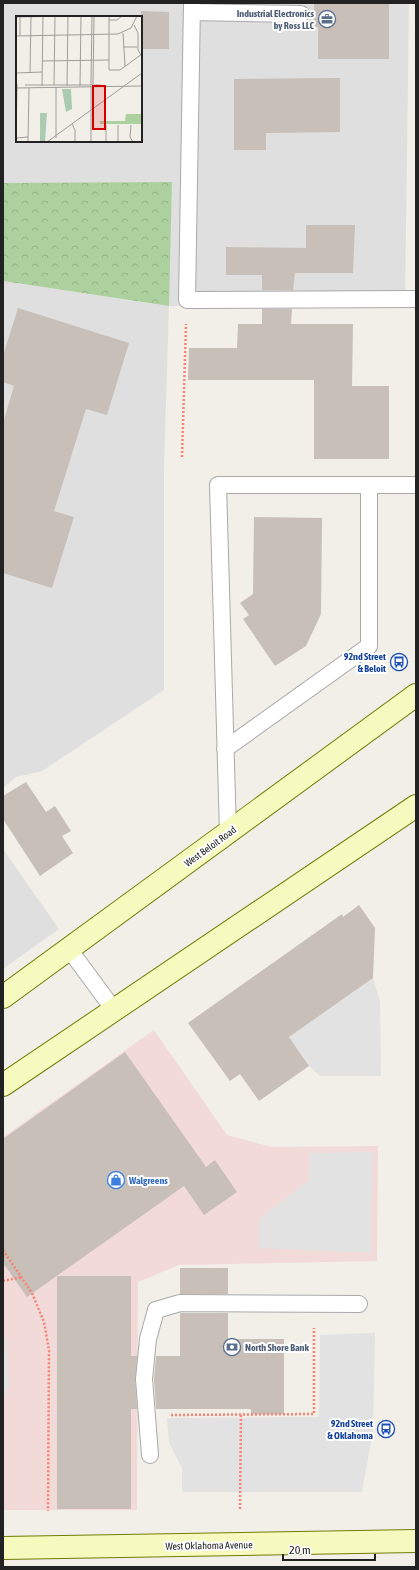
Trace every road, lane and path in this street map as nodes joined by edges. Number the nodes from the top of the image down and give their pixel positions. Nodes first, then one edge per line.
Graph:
1 (192, 7) edge
2 (301, 14) dead end
3 (416, 299) edge
4 (187, 300) junction
5 (182, 456) dead end
6 (369, 485) junction
7 (416, 485) edge
8 (416, 695) edge
9 (226, 749) junction
10 (416, 806) edge
11 (228, 833) junction
12 (69, 949) junction
13 (3, 997) edge
14 (114, 1010) junction
15 (3, 1085) edge
16 (3, 1250) edge
17 (22, 1278) junction
18 (3, 1281) edge
19 (314, 1304) junction
20 (359, 1304) dead end
21 (241, 1414) junction
22 (169, 1415) dead end
23 (150, 1455) dead end
24 (240, 1509) dead end
25 (48, 1511) dead end
26 (416, 1542) edge
27 (3, 1548) edge

1 - 2 lane
1 - 4 lane
3 - 4 lane
4 - 5 path
6 - 7 lane
6 - 9 lane
6 - 9 lane
8 - 11 main road, West Beloit Road
9 - 11 lane
10 - 14 main road
11 - 12 main road, West Beloit Road
12 - 13 main road, West Beloit Road
12 - 14 lane
14 - 15 main road
16 - 17 path
17 - 18 path
17 - 25 path
19 - 20 lane
19 - 21 path
19 - 23 lane
21 - 22 path
21 - 24 path
26 - 27 main road, West Oklahoma Avenue

